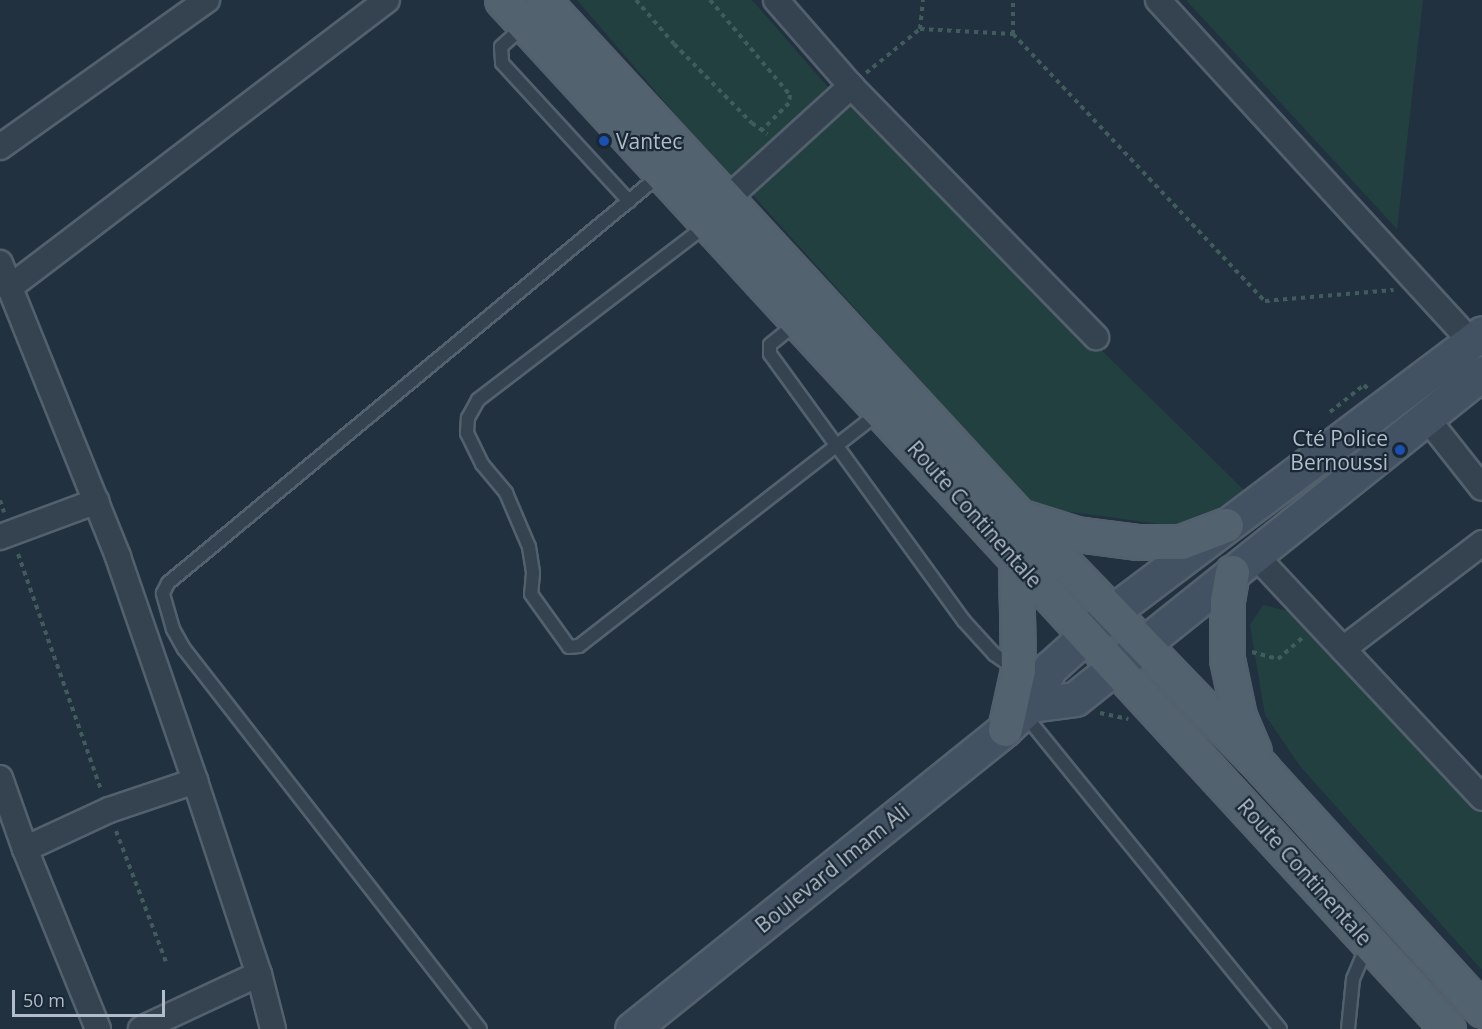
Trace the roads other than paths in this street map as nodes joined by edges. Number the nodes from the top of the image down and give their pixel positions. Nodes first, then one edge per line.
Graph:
1 (207, 0) edge
2 (387, 0) edge
3 (502, 0) edge
4 (776, 0) edge
5 (1158, 0) edge
6 (534, 12) edge
7 (850, 86) junction
8 (0, 147) edge
9 (662, 174) junction
10 (629, 201) junction
11 (718, 211) junction
12 (0, 263) edge
13 (7, 298) edge
14 (798, 322) junction
15 (1096, 337) dead end
16 (1476, 338) edge
17 (1482, 373) edge
18 (881, 411) junction
19 (1426, 417) junction
20 (836, 447) junction
21 (1482, 488) edge
22 (97, 501) junction
23 (1019, 516) junction
24 (1226, 525) junction
25 (5, 535) edge
26 (1478, 555) edge
27 (1016, 558) junction
28 (1243, 563) junction
29 (1112, 612) junction
30 (1085, 635) junction
31 (1143, 646) junction
32 (1343, 649) junction
33 (1115, 667) junction
34 (1018, 670) junction
35 (1020, 716) junction
36 (1263, 769) junction
37 (0, 778) edge
38 (195, 781) junction
39 (1482, 798) edge
40 (25, 849) junction
41 (1368, 942) junction
42 (258, 974) junction
43 (1482, 1010) edge
44 (639, 1027) edge
45 (98, 1029) edge
46 (141, 1029) edge
47 (273, 1029) edge
48 (480, 1029) edge
49 (1280, 1029) edge
50 (1348, 1029) edge
51 (1448, 1029) edge

1 - 8 street
2 - 13 street
3 - 6 main road, Route Continentale
4 - 7 street
5 - 16 street
6 - 9 main road, Route Continentale
6 - 10 lane
6 - 11 main road, Route Continentale
7 - 11 street
7 - 15 street
9 - 10 lane
9 - 11 main road, Route Continentale
10 - 48 lane
11 - 14 main road, Route Continentale
11 - 20 lane
11 - 23 main road, Route Continentale
12 - 13 street
13 - 22 street
14 - 18 main road, Route Continentale
14 - 20 lane
16 - 24 street
17 - 19 street
18 - 20 lane
18 - 27 main road, Route Continentale
19 - 21 street
19 - 28 street
20 - 34 lane
22 - 25 street
22 - 38 street
23 - 24 main road
23 - 29 main road, Route Continentale
24 - 29 street
26 - 32 street
27 - 30 main road, Route Continentale
27 - 34 main road
28 - 31 street
28 - 32 street
28 - 36 main road
29 - 30 street
29 - 31 main road, Route Continentale
30 - 33 main road, Route Continentale
30 - 35 street
31 - 33 street
31 - 36 main road, Route Continentale
32 - 39 street
33 - 35 street
33 - 41 main road, Route Continentale
34 - 35 main road
35 - 44 street, Boulevard Imam Ali
35 - 49 lane
36 - 43 main road, Route Continentale
37 - 40 street
38 - 40 street
38 - 42 street
40 - 45 street
41 - 50 lane
41 - 51 main road, Route Continentale
42 - 46 street
42 - 47 street

